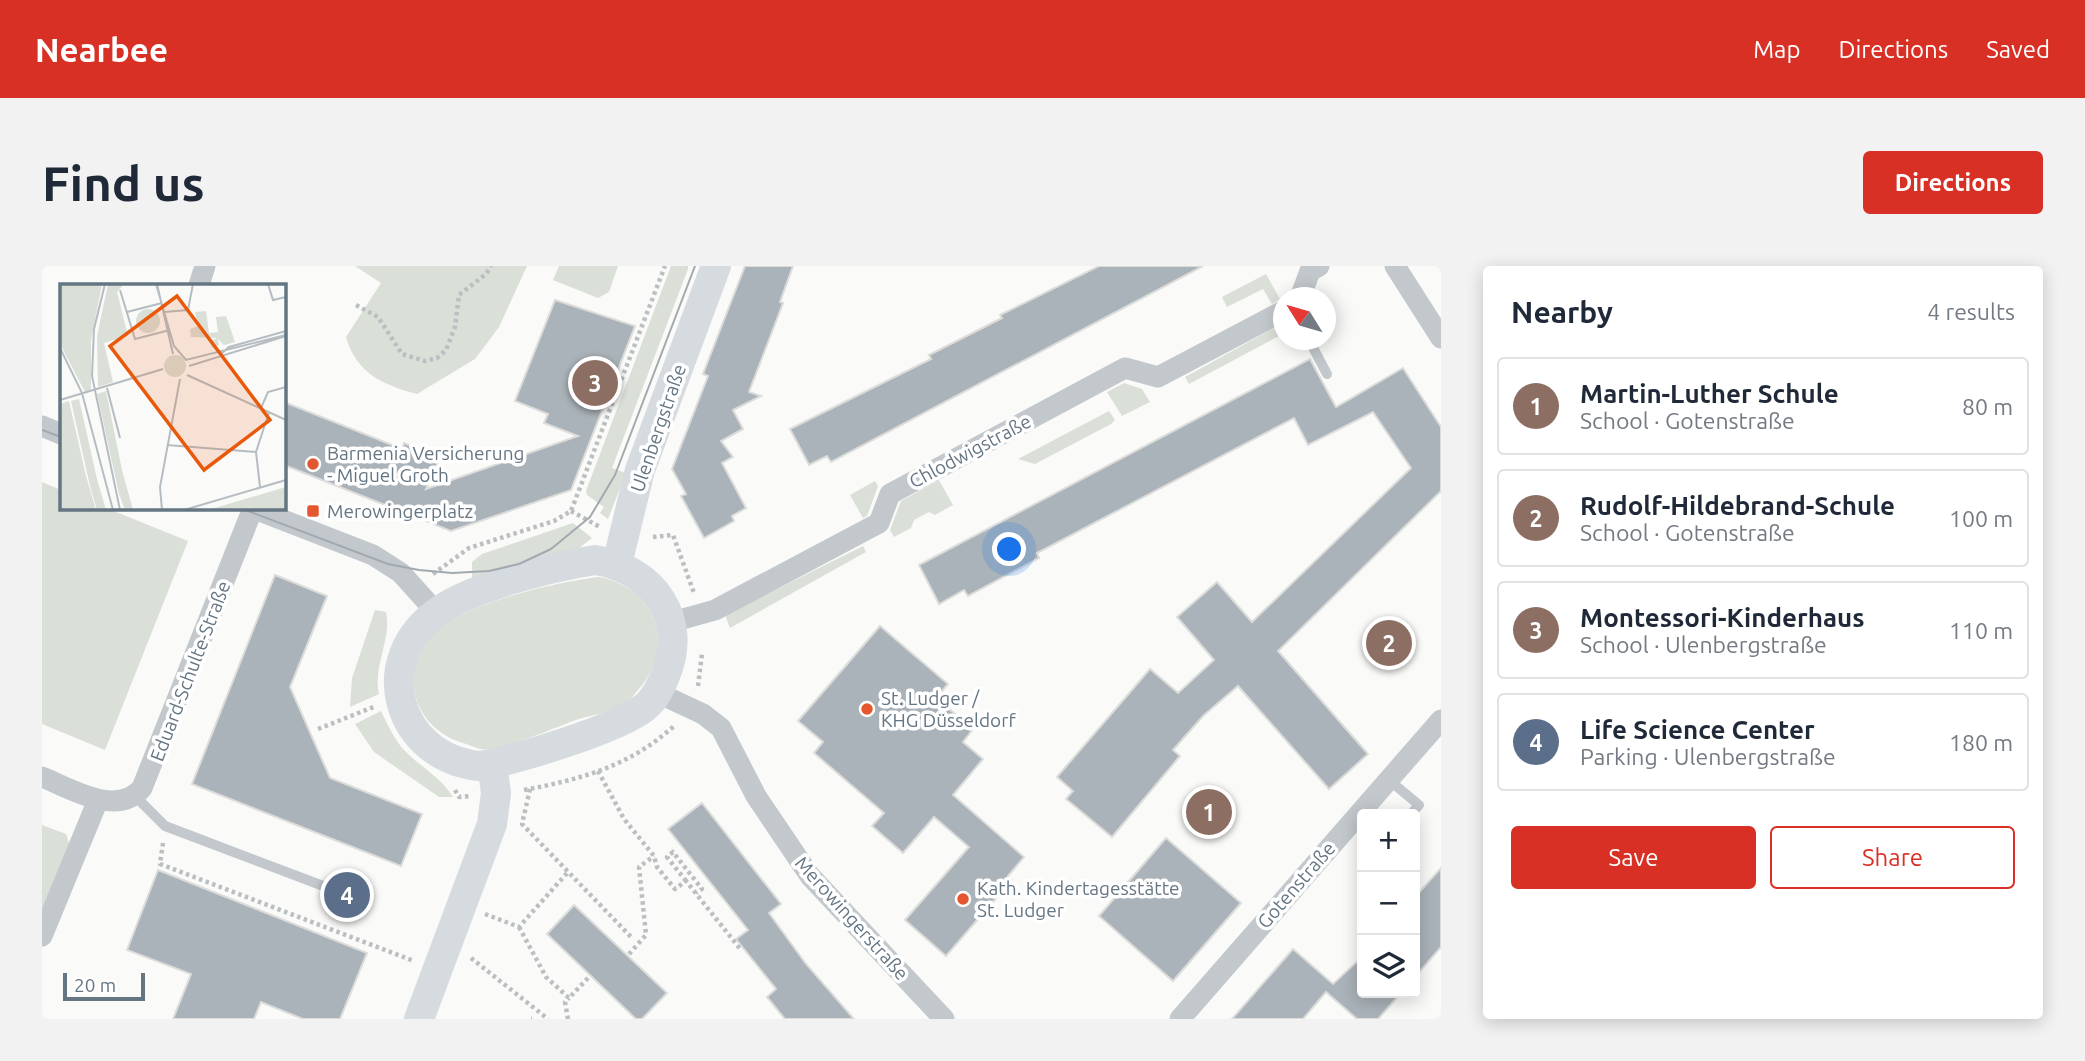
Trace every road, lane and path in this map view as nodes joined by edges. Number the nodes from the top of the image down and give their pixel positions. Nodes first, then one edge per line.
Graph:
1 (205, 266) edge
2 (491, 266) edge
3 (665, 266) edge
4 (701, 266) edge
5 (716, 266) edge
6 (1395, 266) edge
7 (1312, 268) edge
8 (199, 284) edge
9 (1304, 287) edge
10 (706, 296) junction
11 (356, 305) dead end
12 (1273, 316) edge
13 (1441, 338) edge
14 (1314, 350) edge
15 (1327, 373) dead end
16 (42, 426) edge
17 (60, 434) edge
18 (253, 509) edge
19 (256, 509) edge
20 (571, 511) junction
21 (593, 524) dead end
22 (650, 538) dead end
23 (617, 564) junction
24 (444, 565) dead end
25 (697, 602) dead end
26 (436, 612) junction
27 (672, 622) junction
28 (658, 693) junction
29 (398, 697) junction
30 (683, 719) dead end
31 (1441, 720) edge
32 (318, 729) dead end
33 (492, 764) junction
34 (598, 771) junction
35 (42, 777) edge
36 (1389, 780) junction
37 (530, 789) junction
38 (520, 791) dead end
39 (135, 796) junction
40 (98, 800) junction
41 (1415, 809) edge
42 (165, 826) junction
43 (654, 856) junction
44 (568, 872) junction
45 (686, 881) junction
46 (696, 893) junction
47 (348, 894) dead end
48 (461, 905) junction
49 (519, 927) junction
50 (42, 936) edge
51 (632, 939) dead end
52 (448, 940) junction
53 (741, 950) dead end
54 (629, 954) dead end
55 (438, 970) junction
56 (589, 977) dead end
57 (569, 998) junction
58 (419, 1019) edge
59 (548, 1019) edge
60 (568, 1019) edge
61 (944, 1019) edge
62 (1180, 1019) edge

1 - 8 street
2 - 11 path
3 - 20 path
4 - 10 street
5 - 10 street, Ulenbergstraße
6 - 13 street
7 - 9 street
10 - 23 street, Ulenbergstraße
12 - 27 street, Chlodwigstraße
14 - 15 lane
16 - 17 street
18 - 39 street, Eduard-Schulte-Straße
19 - 26 street
20 - 21 path
20 - 24 path
22 - 25 path
23 - 26 street
23 - 27 street
26 - 29 street
27 - 28 street
28 - 33 street
28 - 61 street, Merowingerstraße
29 - 32 path
29 - 33 street
30 - 34 path
31 - 36 street, Gotenstraße
33 - 48 street
34 - 37 path
34 - 43 path
35 - 40 street
36 - 41 lane
36 - 62 street, Gotenstraße
37 - 38 path
37 - 44 path
39 - 40 street
39 - 42 lane
40 - 50 street
42 - 47 lane
42 - 55 path
43 - 45 path
43 - 54 path
44 - 49 path
44 - 51 path
45 - 46 path
45 - 46 path
46 - 53 path
48 - 49 path
48 - 52 street
49 - 57 path
52 - 55 street
52 - 59 path
55 - 58 street
56 - 57 path
57 - 60 path

